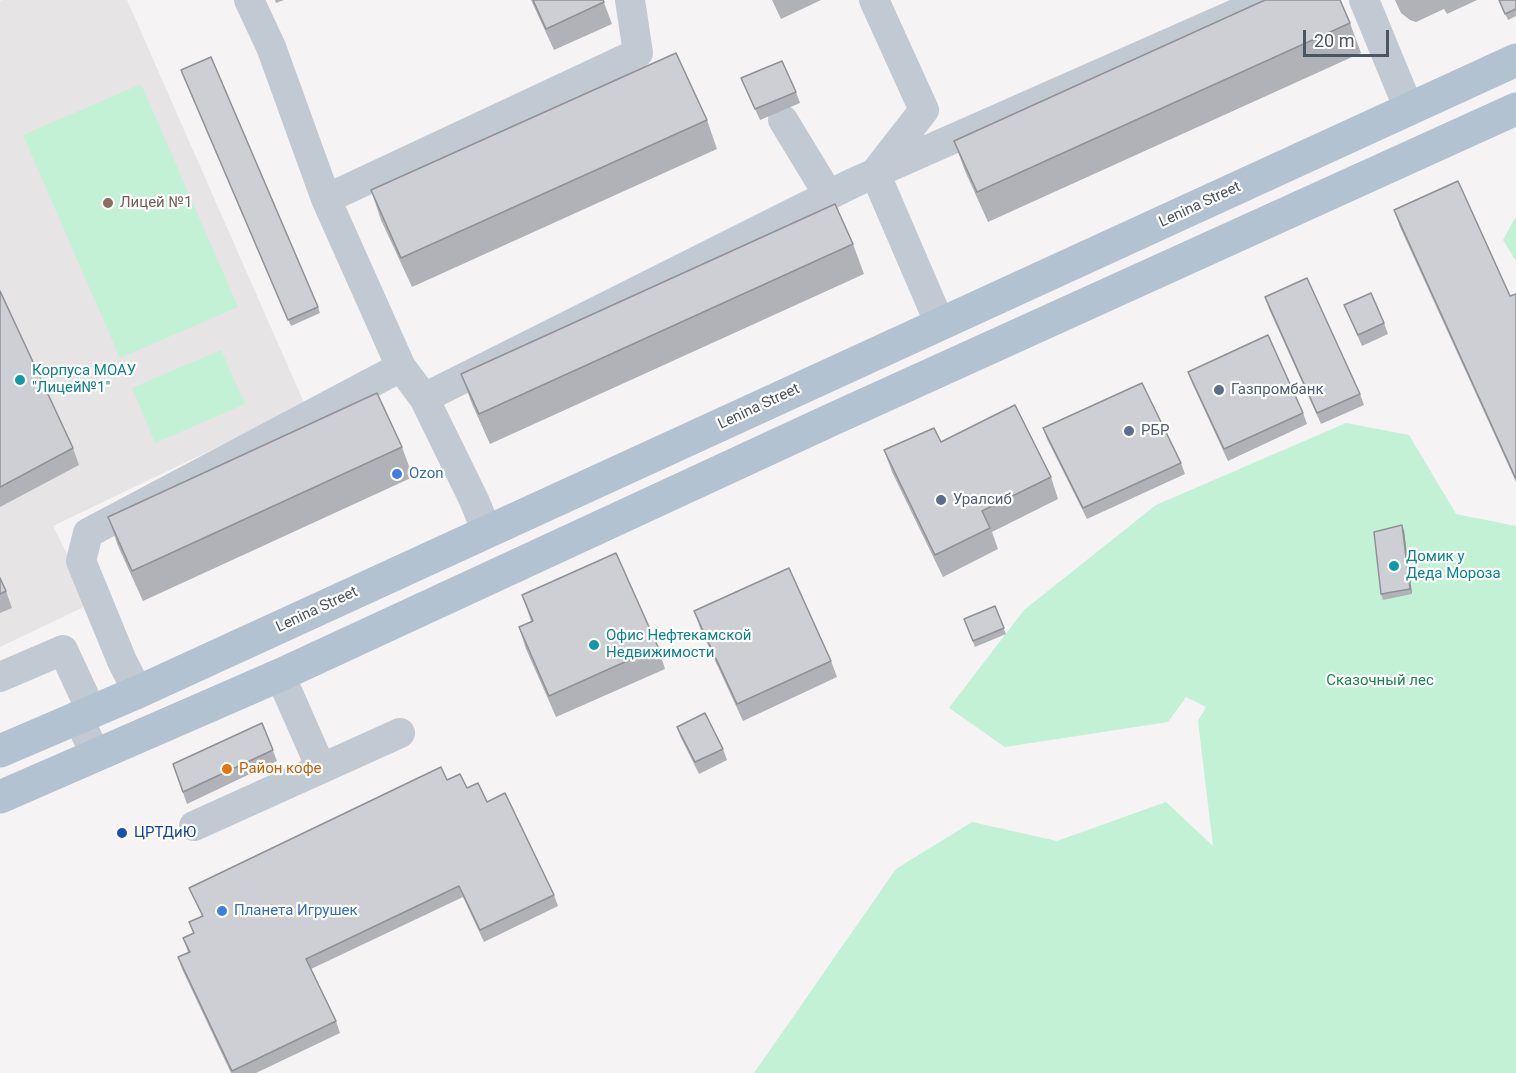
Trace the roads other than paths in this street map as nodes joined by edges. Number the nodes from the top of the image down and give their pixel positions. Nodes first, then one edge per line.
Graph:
1 (249, 0) edge
2 (630, 0) edge
3 (874, 0) edge
4 (1267, 0) edge
5 (1364, 0) edge
6 (1516, 60) edge
7 (1409, 109) junction
8 (1516, 109) edge
9 (783, 120) dead end
10 (874, 173) junction
11 (828, 194) junction
12 (326, 199) junction
13 (940, 324) junction
14 (401, 367) junction
15 (424, 398) junction
16 (487, 532) junction
17 (280, 675) junction
18 (0, 677) edge
19 (138, 692) junction
20 (84, 713) junction
21 (399, 733) dead end
22 (0, 751) edge
23 (96, 755) junction
24 (321, 768) junction
25 (0, 797) edge
26 (194, 826) dead end

1 - 12 street
2 - 12 street
3 - 10 street
4 - 10 street
5 - 7 street
6 - 7 main road, Lenina Street
7 - 13 main road, Lenina Street
8 - 17 main road
9 - 11 street
10 - 11 street
10 - 13 street
11 - 15 street
12 - 14 street
13 - 16 main road, Lenina Street
14 - 15 street
14 - 19 street
15 - 16 street
16 - 19 main road, Lenina Street
17 - 23 main road
17 - 24 street
18 - 20 street
19 - 20 main road, Lenina Street
20 - 22 main road, Lenina Street
20 - 23 street
21 - 24 street
23 - 25 main road
24 - 26 street

